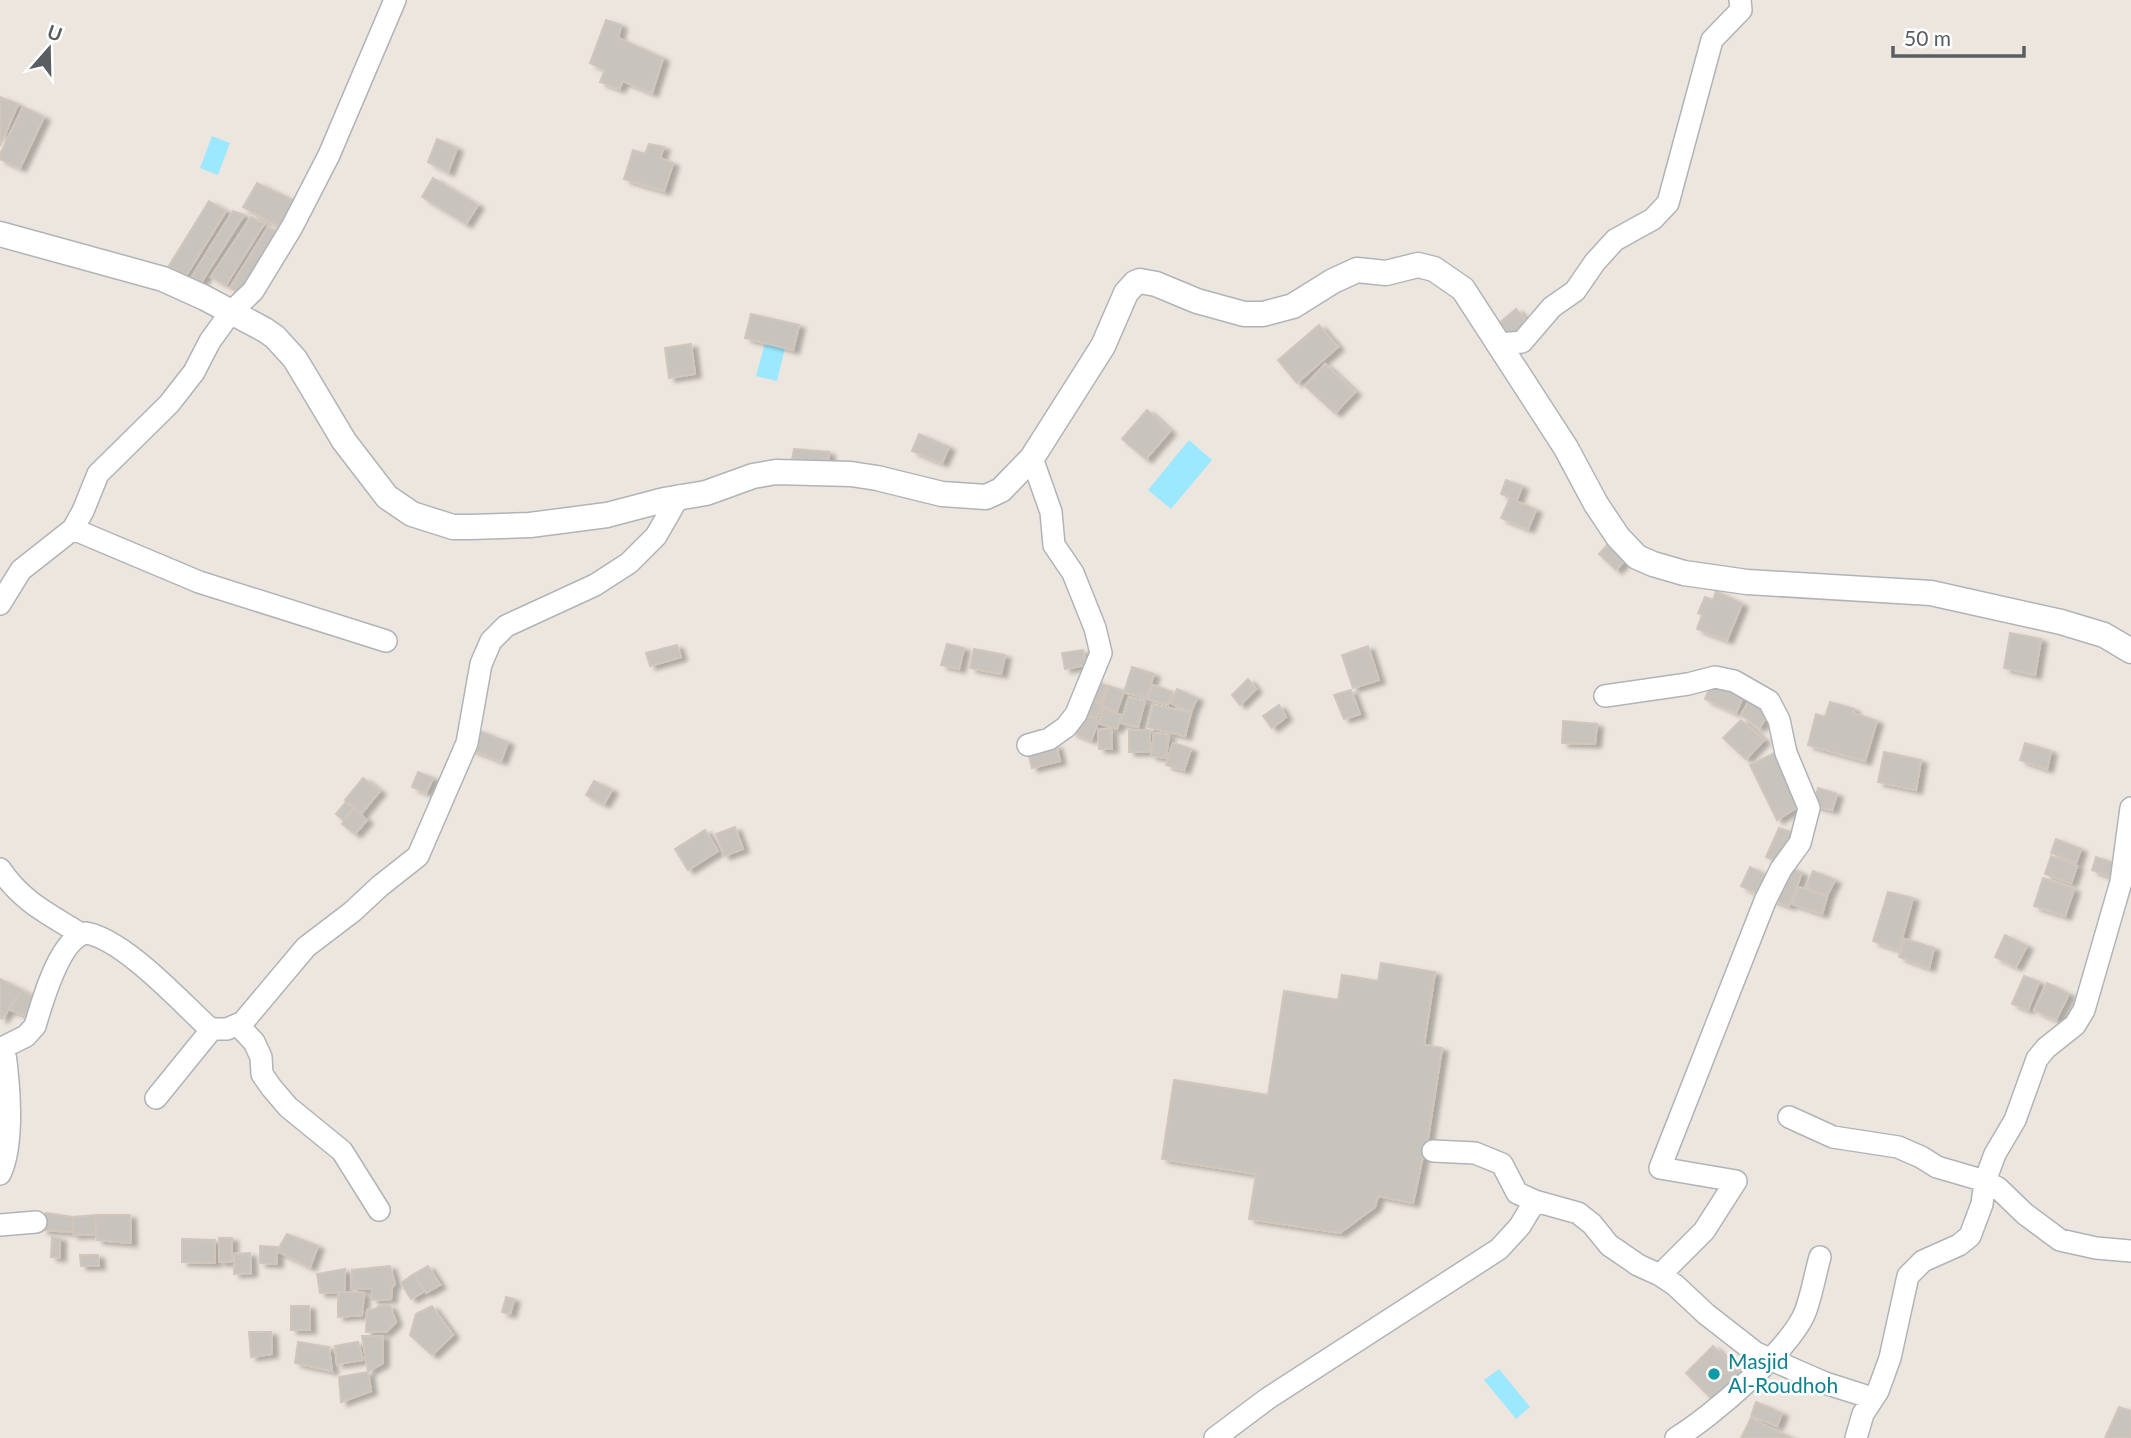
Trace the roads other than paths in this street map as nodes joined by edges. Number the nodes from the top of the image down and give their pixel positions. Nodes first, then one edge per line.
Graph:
1 (396, 0) edge
2 (1740, 0) edge
3 (0, 234) edge
4 (231, 312) junction
5 (1500, 344) junction
6 (1032, 458) junction
7 (679, 496) junction
8 (73, 529) junction
9 (0, 604) edge
10 (386, 641) dead end
11 (2131, 651) edge
12 (1605, 696) dead end
13 (1028, 745) dead end
14 (2131, 808) edge
15 (0, 869) edge
16 (81, 934) junction
17 (238, 1025) junction
18 (212, 1029) junction
19 (2, 1048) edge
20 (156, 1098) dead end
21 (1789, 1118) dead end
22 (1433, 1151) dead end
23 (0, 1174) edge
24 (1985, 1181) junction
25 (1535, 1201) junction
26 (379, 1210) dead end
27 (36, 1222) dead end
28 (0, 1225) edge
29 (2131, 1251) edge
30 (1819, 1257) dead end
31 (1660, 1275) junction
32 (1769, 1359) junction
33 (1872, 1398) junction
34 (1215, 1438) edge
35 (1676, 1438) edge
36 (1856, 1438) edge

1 - 4 street
2 - 5 street
3 - 4 street
4 - 7 street
4 - 8 street
5 - 6 street
5 - 11 street
6 - 7 street
6 - 13 street
7 - 17 street
8 - 9 street
8 - 10 street
12 - 31 street
14 - 24 street
15 - 16 street
16 - 18 street
16 - 19 street
17 - 18 street
17 - 26 street
18 - 20 street
19 - 23 street
21 - 24 street
22 - 25 street
24 - 29 street
24 - 33 street
25 - 31 street
25 - 34 street
27 - 28 street
30 - 32 street
31 - 32 street
32 - 33 street
32 - 35 street
33 - 36 street

